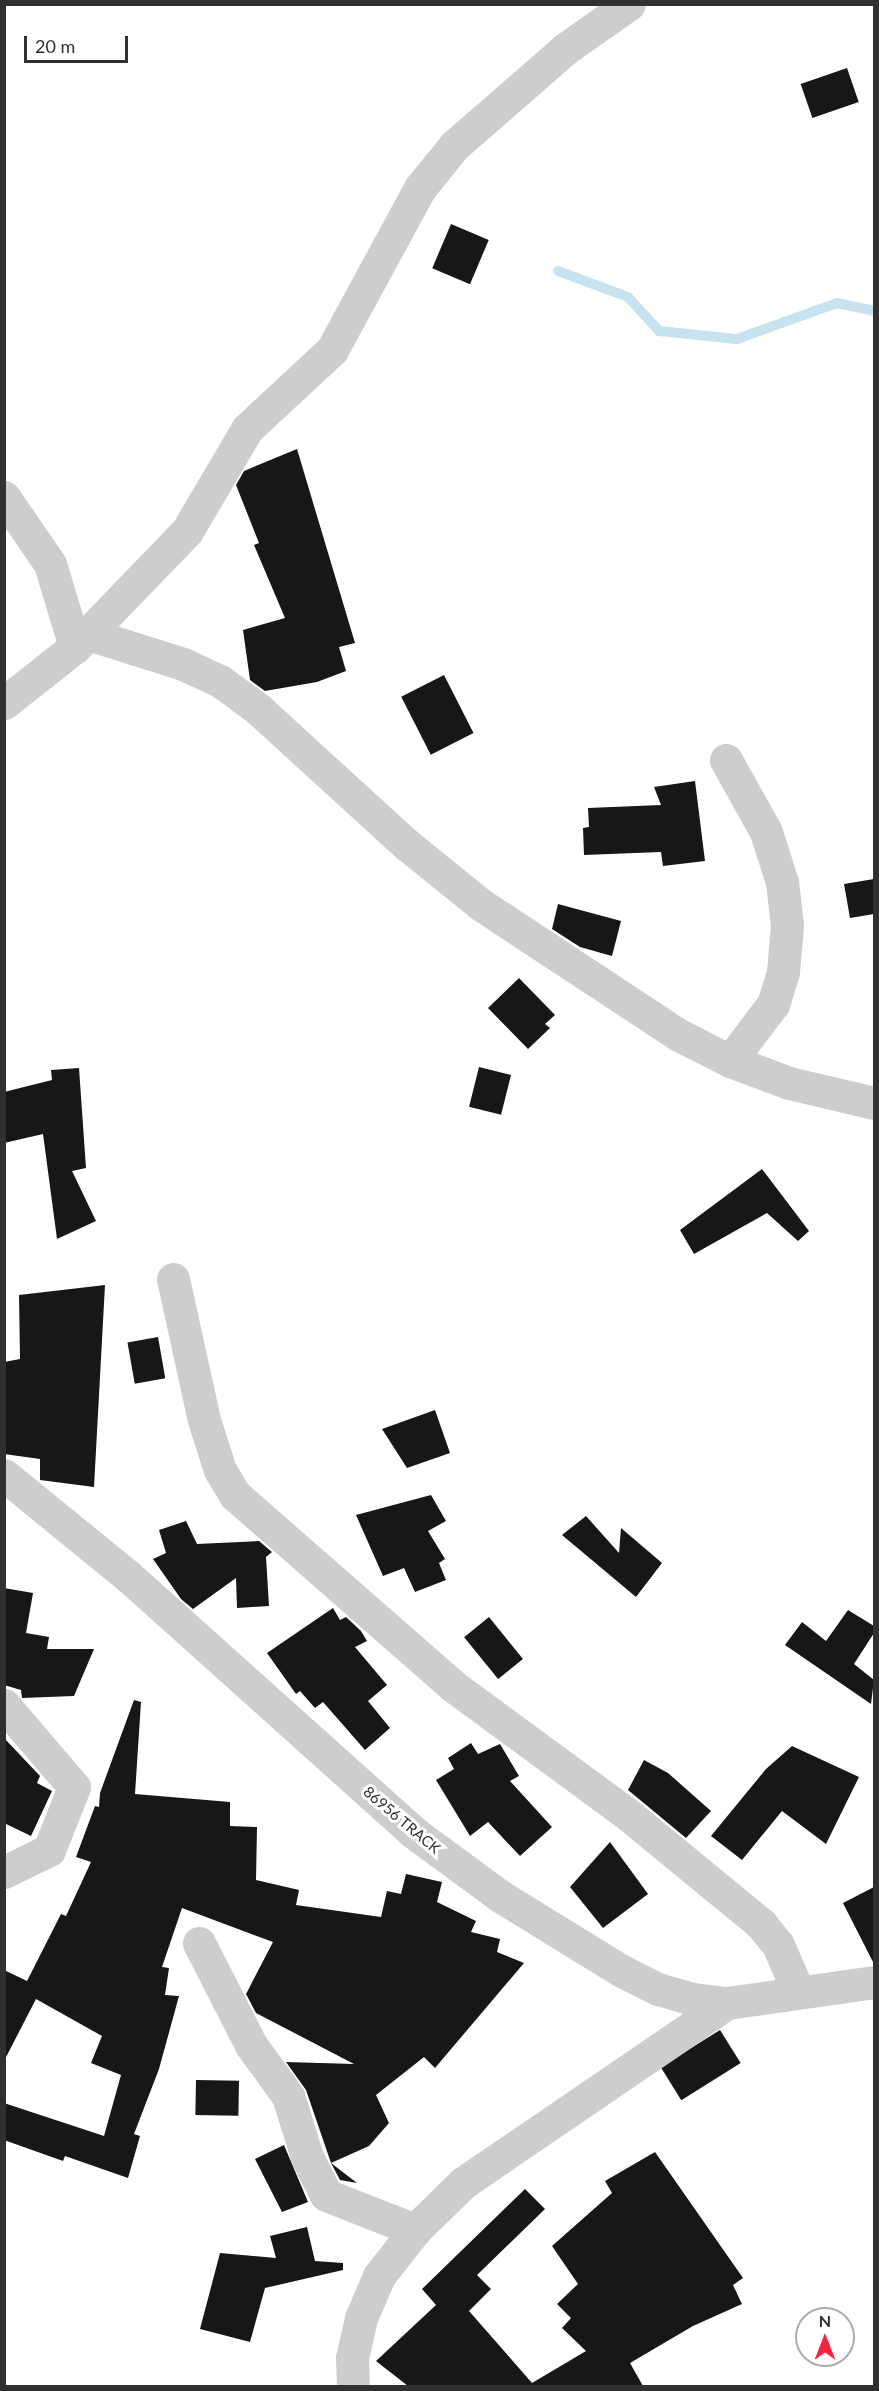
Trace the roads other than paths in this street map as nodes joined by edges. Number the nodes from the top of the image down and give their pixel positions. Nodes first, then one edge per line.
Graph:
1 (629, 4) edge
2 (4, 497) edge
3 (82, 640) junction
4 (4, 703) edge
5 (726, 760) dead end
6 (730, 1061) junction
7 (874, 1103) edge
8 (173, 1279) dead end
9 (4, 1474) edge
10 (4, 1705) edge
11 (4, 1872) edge
12 (199, 1943) dead end
13 (874, 1982) edge
14 (798, 1991) junction
15 (727, 2003) junction
16 (415, 2229) junction
17 (353, 2386) edge

1 - 3 street
2 - 3 street
3 - 4 street
3 - 6 street
5 - 6 street
6 - 7 street
8 - 14 street
9 - 15 street, 86956 TRACK
10 - 11 street
12 - 16 street
13 - 14 street, 86956 TRACK
14 - 15 street, 86956 TRACK
15 - 16 street
16 - 17 street

